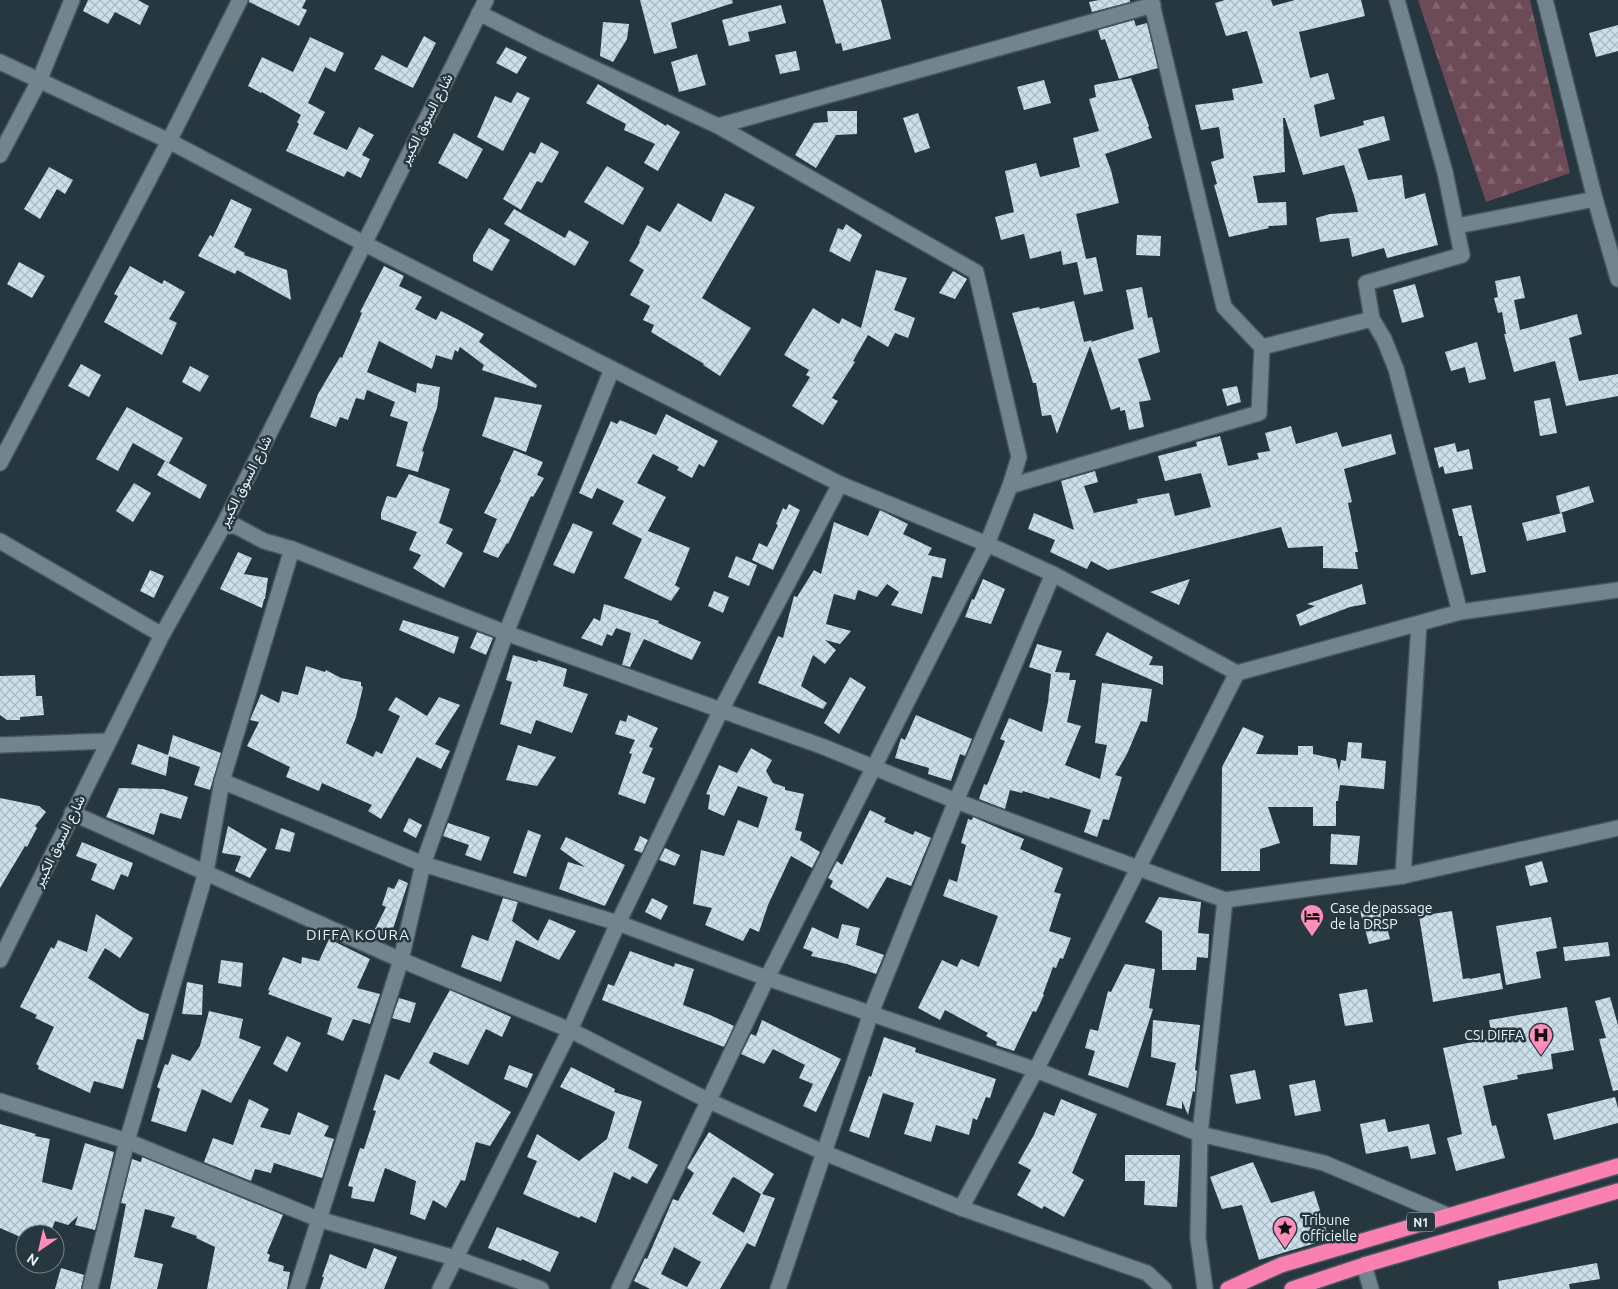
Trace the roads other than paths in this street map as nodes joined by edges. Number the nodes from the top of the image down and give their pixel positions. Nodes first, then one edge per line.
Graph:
1 (72, 0) edge
2 (240, 0) edge
3 (1397, 0) edge
4 (1545, 0) edge
5 (1152, 3) edge
6 (483, 7) edge
7 (0, 62) edge
8 (39, 81) junction
9 (718, 126) junction
10 (169, 141) junction
11 (0, 155) edge
12 (1595, 199) junction
13 (1457, 226) junction
14 (364, 244) junction
15 (1618, 279) edge
16 (1372, 319) junction
17 (1262, 347) junction
18 (612, 369) junction
19 (0, 463) edge
20 (840, 484) junction
21 (1010, 486) junction
22 (224, 526) junction
23 (0, 541) edge
24 (987, 544) junction
25 (292, 549) junction
26 (1054, 574) junction
27 (1618, 590) edge
28 (1460, 612) junction
29 (1420, 624) junction
30 (506, 634) junction
31 (162, 635) junction
32 (1237, 674) junction
33 (721, 710) junction
34 (109, 741) junction
35 (0, 745) edge
36 (873, 767) junction
37 (222, 781) junction
38 (956, 801) junction
39 (72, 813) junction
40 (1618, 828) edge
41 (422, 864) junction
42 (1139, 868) junction
43 (206, 872) junction
44 (1403, 876) junction
45 (1225, 900) junction
46 (618, 923) junction
47 (0, 960) edge
48 (401, 960) junction
49 (767, 978) junction
50 (871, 1013) junction
51 (570, 1030) junction
52 (1036, 1070) junction
53 (0, 1101) edge
54 (709, 1101) junction
55 (1200, 1134) junction
56 (127, 1141) junction
57 (824, 1153) junction
58 (1618, 1166) edge
59 (1618, 1191) edge
60 (961, 1208) junction
61 (1447, 1215) junction
62 (318, 1219) junction
63 (455, 1258) junction
64 (1364, 1265) junction
65 (90, 1289) edge
66 (297, 1289) edge
67 (440, 1289) edge
68 (541, 1289) edge
69 (619, 1289) edge
70 (778, 1289) edge
71 (1164, 1289) edge
72 (1205, 1289) edge
73 (1228, 1289) edge
74 (1292, 1289) edge
75 (1371, 1289) edge

1 - 8 street
2 - 10 street
3 - 13 street
4 - 12 street
5 - 9 street
5 - 17 street
6 - 9 street
6 - 14 street, شارع السوق الكبير
7 - 8 street
8 - 10 street
8 - 11 street
9 - 21 street
10 - 14 street
10 - 19 street
12 - 13 street
12 - 15 street
13 - 16 street
14 - 18 street
14 - 22 street, شارع السوق الكبير
16 - 17 street
16 - 28 street
17 - 21 street
18 - 20 street
18 - 30 street
20 - 24 street
20 - 33 street
21 - 24 street
22 - 25 street
22 - 31 street, شارع السوق الكبير
23 - 31 street
24 - 26 street
24 - 36 street
25 - 30 street
25 - 37 street
26 - 32 street
26 - 38 street
27 - 28 street
28 - 29 street
29 - 32 street
29 - 44 street
30 - 33 street
30 - 41 street
31 - 34 street, شارع السوق الكبير
32 - 42 street
33 - 36 street
33 - 46 street
34 - 35 street
34 - 39 street, شارع السوق الكبير
36 - 38 street
36 - 49 street
37 - 41 street
37 - 43 street
38 - 42 street
38 - 50 street
39 - 43 street
39 - 47 street, شارع السوق الكبير
40 - 44 street
41 - 46 street
41 - 48 street
42 - 45 street
42 - 52 street
43 - 48 street
43 - 56 street
44 - 45 street
45 - 55 street
46 - 49 street
46 - 51 street
48 - 51 street
48 - 62 street
49 - 50 street
49 - 54 street
50 - 52 street
50 - 57 street
51 - 54 street
51 - 63 street
52 - 55 street
52 - 60 street
53 - 56 street
54 - 57 street
54 - 69 street
55 - 61 street
55 - 72 street
56 - 62 street
56 - 65 street
57 - 60 street
57 - 70 street
58 - 61 highway, N1
59 - 64 highway, N1
60 - 71 street
61 - 73 highway, N1
62 - 63 street
62 - 66 street
63 - 67 street
63 - 68 street
64 - 74 highway, N1
64 - 75 street

